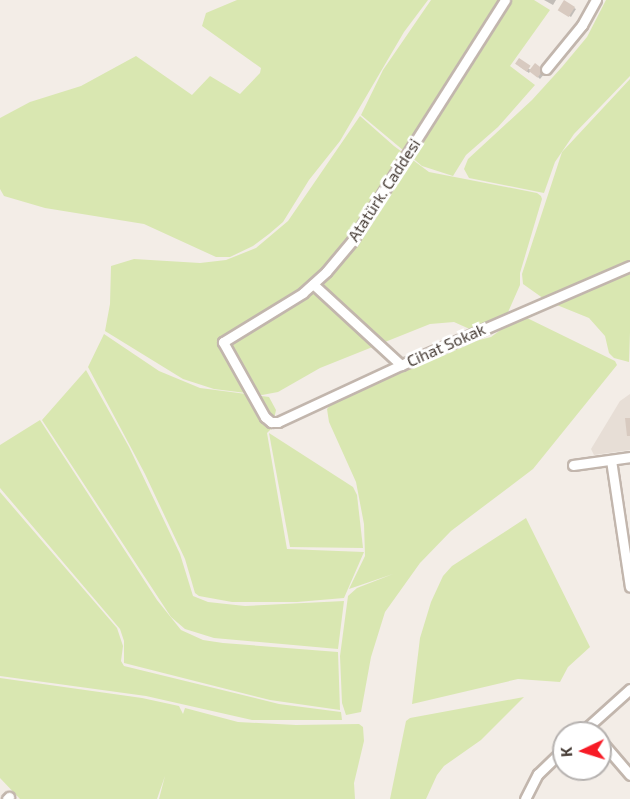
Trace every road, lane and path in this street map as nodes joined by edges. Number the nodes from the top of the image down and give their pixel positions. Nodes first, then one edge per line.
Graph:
1 (505, 0) edge
2 (591, 2) edge
3 (546, 69) dead end
4 (626, 267) edge
5 (313, 284) junction
6 (401, 365) junction
7 (271, 422) joint
8 (630, 457) edge
9 (612, 460) junction
10 (573, 465) dead end
11 (630, 587) edge
12 (630, 689) edge
13 (598, 721) edge
14 (612, 754) edge
15 (552, 761) edge
16 (630, 775) edge
17 (525, 799) edge

1 - 5 street, Atatürk. Caddesi
2 - 3 street
4 - 6 street, Cihat Sokak
5 - 6 street
5 - 7 street, Atatürk. Caddesi
6 - 7 street, Cihat Sokak
8 - 9 street
9 - 10 street
9 - 11 street
12 - 13 street
14 - 16 street
15 - 17 street

